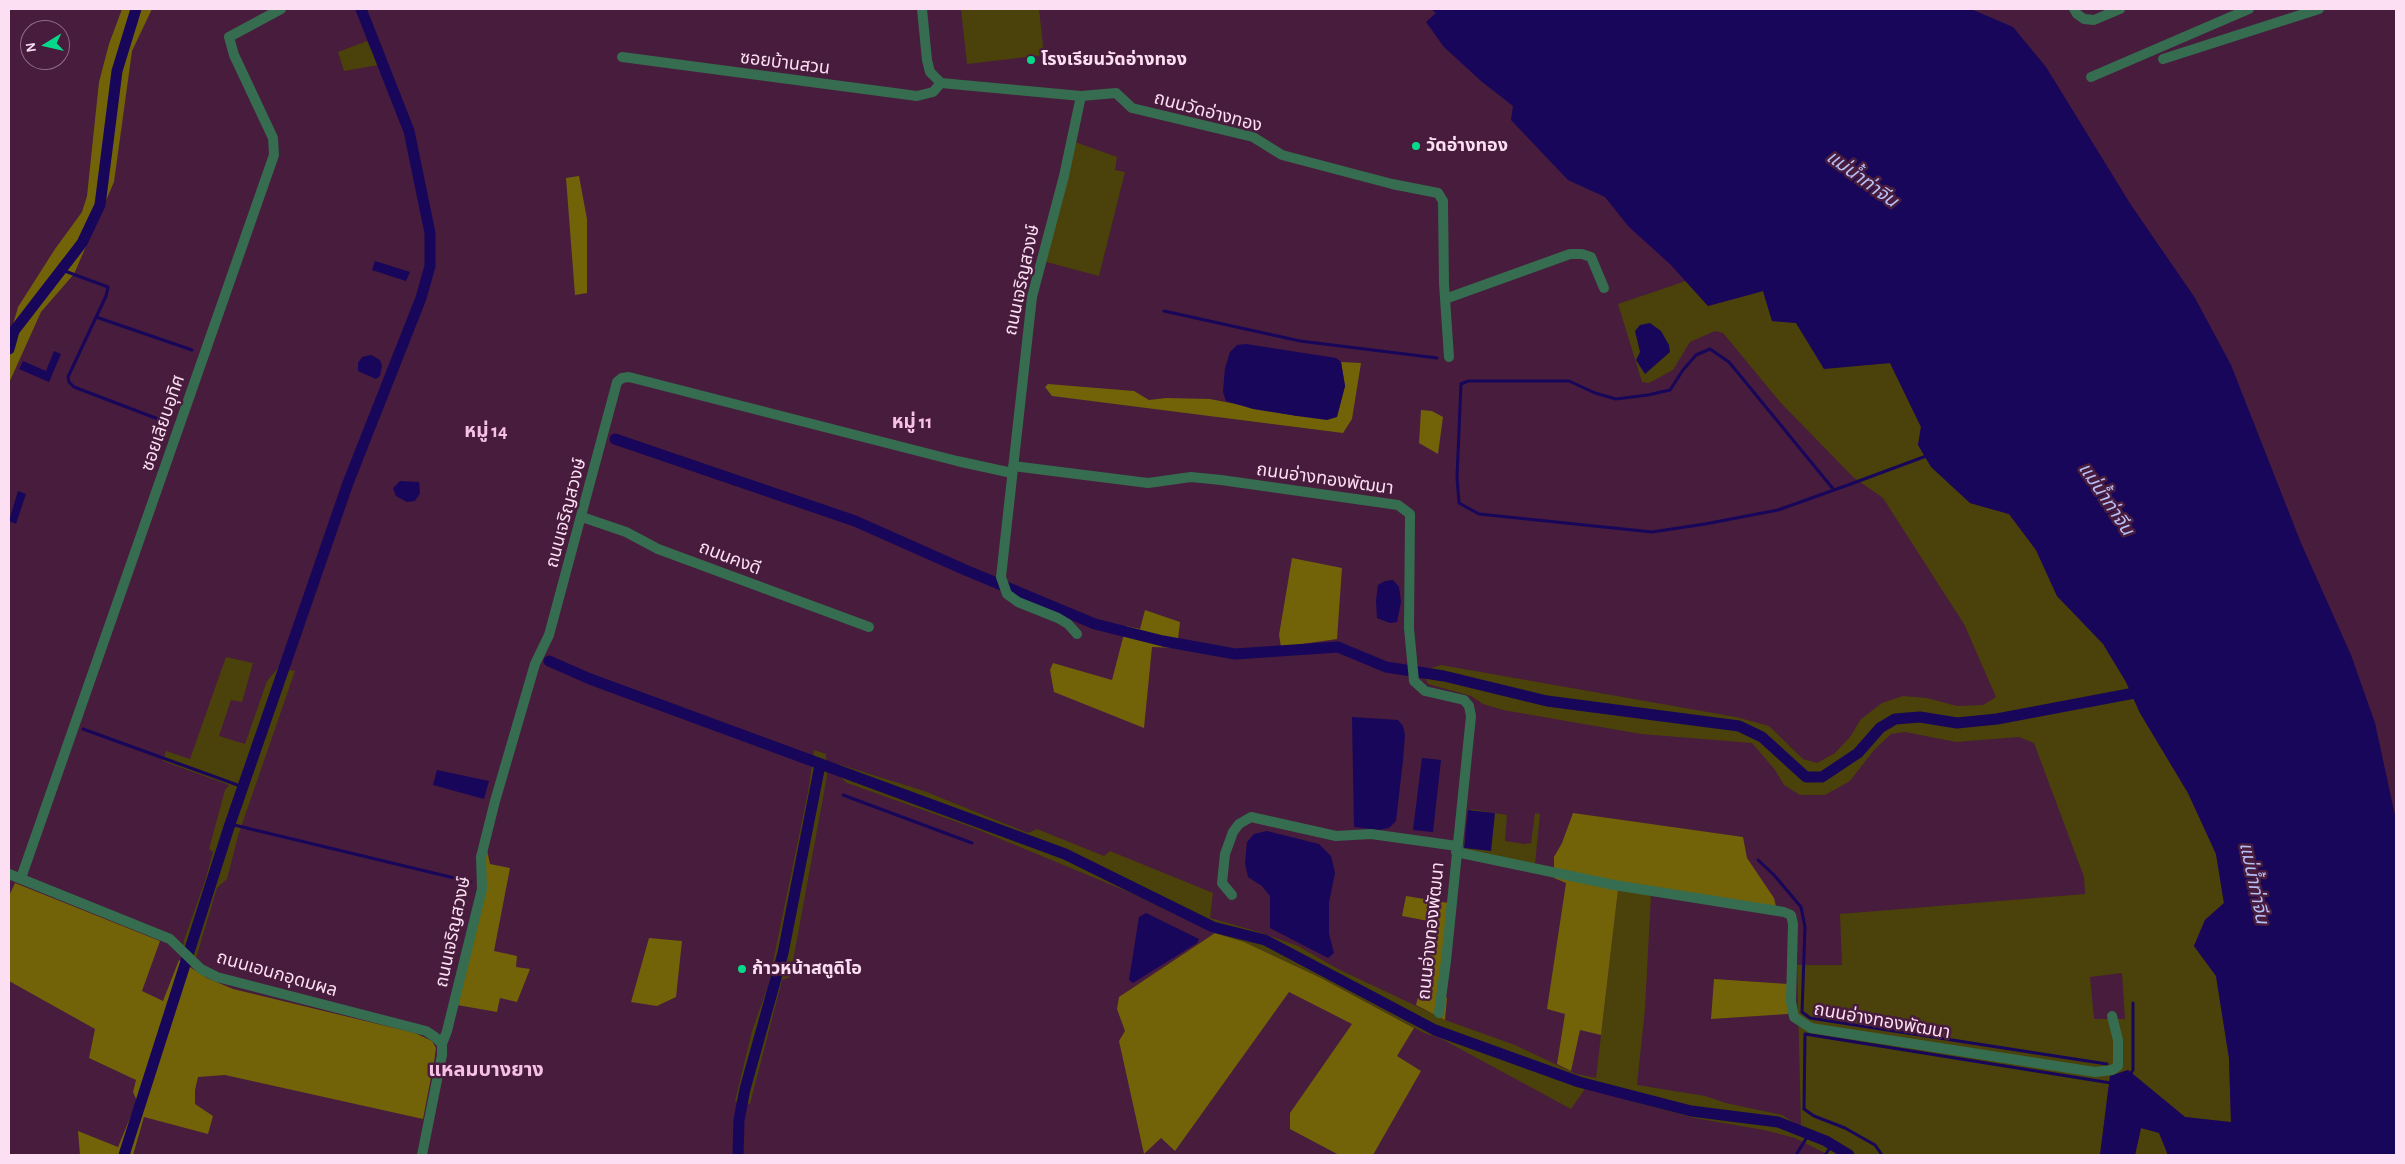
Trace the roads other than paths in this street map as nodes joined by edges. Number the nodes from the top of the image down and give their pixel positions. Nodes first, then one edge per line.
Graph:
1 (281, 9) edge
2 (922, 9) edge
3 (2074, 9) edge
4 (2120, 9) edge
5 (2249, 9) edge
6 (2319, 9) edge
7 (2222, 20) junction
8 (2235, 36) junction
9 (622, 57) dead end
10 (2163, 59) dead end
11 (2091, 77) dead end
12 (941, 83) junction
13 (1081, 96) junction
14 (1604, 288) dead end
15 (1445, 299) junction
16 (1448, 357) dead end
17 (1012, 470) junction
18 (582, 517) junction
19 (869, 627) dead end
20 (1077, 634) dead end
21 (1456, 849) junction
22 (9, 874) edge
23 (20, 878) junction
24 (1232, 895) dead end
25 (1439, 1013) dead end
26 (2112, 1016) dead end
27 (442, 1044) junction
28 (422, 1155) edge

1 - 23 street, ซอยเลียบอุทิศ
2 - 12 street
3 - 4 street
5 - 7 street
6 - 8 street
7 - 8 street
7 - 11 street
8 - 10 street
9 - 12 street, ซอยบ้านสวน
12 - 13 street, ถนนวัดอ่างทอง
13 - 15 street, ถนนวัดอ่างทอง
13 - 17 street, ถนนเจริญสวงษ์
14 - 15 street
15 - 16 street, ถนนวัดอ่างทอง
17 - 18 street, ถนนเจริญสวงษ์
17 - 20 street, ถนนเจริญสวงษ์
17 - 21 street, ถนนอ่างทองพัฒนา
18 - 19 street, ถนนคงดี
18 - 27 street, ถนนเจริญสวงษ์
21 - 24 street, ถนนอ่างทองพัฒนา
21 - 25 street, ถนนอ่างทองพัฒนา
21 - 26 street, ถนนอ่างทองพัฒนา
22 - 23 street, ถนนเอนกอุดมผล
23 - 27 street, ถนนเอนกอุดมผล
27 - 28 street

